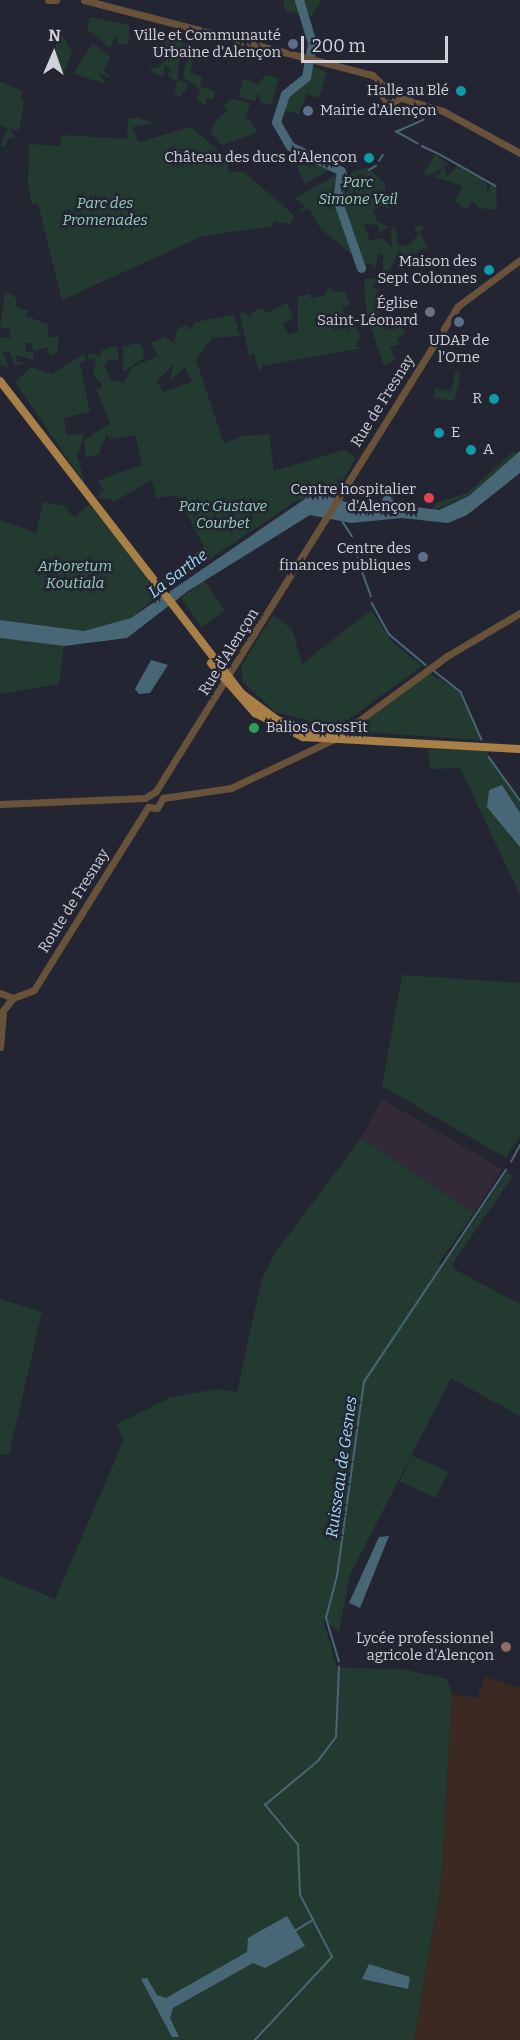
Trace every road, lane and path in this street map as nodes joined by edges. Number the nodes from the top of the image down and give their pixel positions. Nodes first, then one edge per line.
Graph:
1 (48, 0) edge
2 (56, 0) edge
3 (84, 0) edge
4 (387, 89) junction
5 (401, 98) junction
6 (520, 153) edge
7 (520, 260) edge
8 (0, 381) edge
9 (323, 525) joint
10 (520, 613) edge
11 (227, 680) junction
12 (355, 722) junction
13 (334, 739) junction
14 (350, 741) junction
15 (520, 749) edge
16 (156, 791) junction
17 (145, 798) junction
18 (162, 798) junction
19 (0, 804) edge
20 (148, 807) junction
21 (0, 993) edge
22 (13, 998) junction
23 (2, 1014) edge
24 (0, 1047) edge

1 - 2 street
3 - 4 street
4 - 5 street
4 - 5 street
5 - 6 street
7 - 9 street, Rue de Fresnay
8 - 11 main road
9 - 11 street, Rue d'Alençon
10 - 12 street
11 - 13 main road
11 - 16 street, Rue d'Alençon
12 - 13 street
12 - 14 street
13 - 14 main road
13 - 18 street
14 - 15 main road
16 - 17 street
16 - 18 street
17 - 19 street
17 - 20 street
18 - 20 street
20 - 22 street, Route de Fresnay
21 - 22 street
22 - 23 street
23 - 24 street

